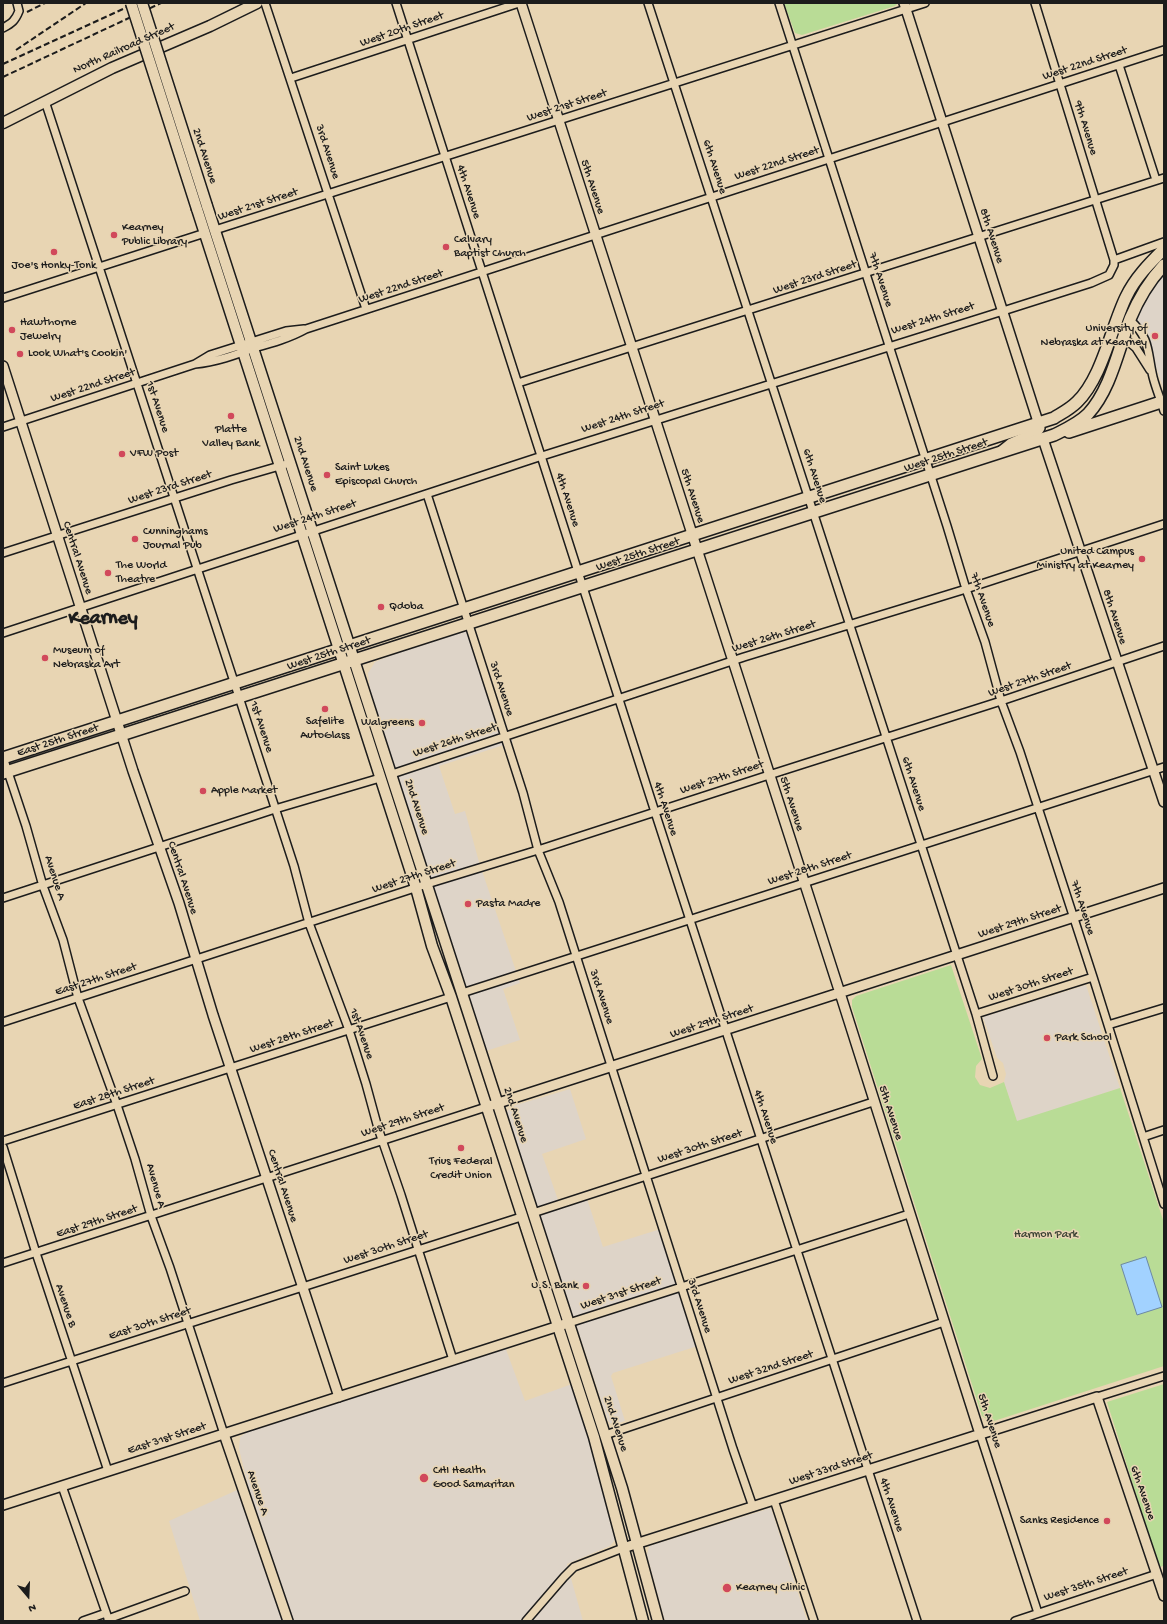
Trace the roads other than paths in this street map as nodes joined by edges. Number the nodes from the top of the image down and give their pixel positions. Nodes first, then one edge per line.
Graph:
1 (17, 3) edge
2 (131, 3) edge
3 (142, 3) edge
4 (258, 3) edge
5 (265, 3) edge
6 (396, 3) edge
7 (520, 3) edge
8 (648, 3) edge
9 (779, 3) edge
10 (925, 3) edge
11 (1034, 3) edge
12 (905, 6) edge
13 (3, 28) edge
14 (407, 40) junction
15 (793, 45) junction
16 (1164, 50) edge
17 (1119, 65) junction
18 (291, 78) junction
19 (674, 83) junction
20 (1060, 84) junction
21 (45, 101) junction
22 (558, 120) junction
23 (942, 122) junction
24 (3, 123) edge
25 (445, 157) junction
26 (829, 159) junction
27 (1164, 178) edge
28 (1156, 180) junction
29 (329, 194) junction
30 (711, 197) junction
31 (1096, 200) junction
32 (202, 207) junction
33 (210, 232) junction
34 (595, 235) junction
35 (979, 237) junction
36 (1164, 242) edge
37 (1164, 249) edge
38 (1114, 260) junction
39 (1164, 265) edge
40 (100, 267) junction
41 (482, 272) junction
42 (866, 273) junction
43 (3, 298) edge
44 (366, 309) junction
45 (748, 311) junction
46 (1003, 311) junction
47 (1121, 313) junction
48 (1130, 320) junction
49 (1124, 338) junction
50 (889, 346) junction
51 (248, 347) junction
52 (631, 348) junction
53 (3, 366) edge
54 (1153, 377) junction
55 (138, 383) junction
56 (518, 383) junction
57 (771, 383) junction
58 (1163, 407) edge
59 (655, 420) junction
60 (21, 422) junction
61 (1039, 423) junction
62 (3, 428) edge
63 (1054, 435) junction
64 (1043, 439) junction
65 (998, 453) junction
66 (542, 456) junction
67 (926, 459) junction
68 (290, 463) junction
69 (280, 466) junction
70 (931, 475) junction
71 (427, 494) junction
72 (176, 498) junction
73 (808, 498) junction
74 (813, 513) junction
75 (1164, 524) edge
76 (313, 532) junction
77 (302, 535) junction
78 (692, 535) junction
79 (57, 536) junction
80 (696, 550) junction
81 (1081, 551) junction
82 (3, 553) edge
83 (199, 569) junction
84 (579, 572) junction
85 (583, 586) junction
86 (966, 589) junction
87 (81, 608) junction
88 (464, 609) junction
89 (468, 623) junction
90 (850, 625) junction
91 (3, 633) edge
92 (350, 646) junction
93 (1164, 646) edge
94 (339, 650) junction
95 (355, 660) junction
96 (732, 661) junction
97 (1116, 662) junction
98 (343, 663) junction
99 (235, 683) junction
100 (240, 697) junction
101 (619, 699) junction
102 (1001, 702) junction
103 (117, 721) junction
104 (122, 734) junction
105 (505, 736) junction
106 (886, 738) junction
107 (3, 758) edge
108 (1164, 767) edge
109 (1154, 770) junction
110 (5, 772) edge
111 (392, 774) junction
112 (769, 775) junction
113 (380, 778) junction
114 (1164, 802) edge
115 (275, 808) junction
116 (1038, 808) junction
117 (655, 812) junction
118 (921, 845) junction
119 (160, 847) junction
120 (538, 850) junction
121 (803, 883) junction
122 (427, 884) junction
123 (43, 886) junction
124 (416, 888) junction
125 (1164, 888) edge
126 (3, 898) edge
127 (1073, 918) junction
128 (690, 920) junction
129 (309, 923) junction
130 (956, 955) junction
131 (576, 956) junction
132 (195, 959) junction
133 (1093, 976) junction
134 (462, 993) junction
135 (840, 993) junction
136 (451, 997) junction
137 (78, 998) junction
138 (1164, 1008) edge
139 (976, 1014) junction
140 (3, 1022) edge
141 (1108, 1025) junction
142 (348, 1030) junction
143 (725, 1030) junction
144 (612, 1067) junction
145 (231, 1068) junction
146 (993, 1076) dead end
147 (873, 1102) junction
148 (117, 1104) junction
149 (498, 1104) junction
150 (486, 1107) junction
151 (1164, 1130) edge
152 (1143, 1136) junction
153 (761, 1139) junction
154 (3, 1141) edge
155 (382, 1141) junction
156 (3, 1147) edge
157 (646, 1176) junction
158 (267, 1178) junction
159 (1164, 1204) edge
160 (533, 1213) junction
161 (909, 1214) junction
162 (150, 1216) junction
163 (521, 1217) junction
164 (418, 1249) junction
165 (797, 1250) junction
166 (36, 1253) junction
167 (3, 1263) edge
168 (303, 1286) junction
169 (682, 1287) junction
170 (944, 1322) junction
171 (188, 1323) junction
172 (569, 1323) junction
173 (557, 1327) junction
174 (453, 1360) junction
175 (832, 1360) junction
176 (72, 1361) junction
177 (1164, 1376) edge
178 (3, 1383) edge
179 (339, 1397) junction
180 (1097, 1397) junction
181 (717, 1398) junction
182 (224, 1434) junction
183 (980, 1434) junction
184 (605, 1435) junction
185 (868, 1470) junction
186 (108, 1471) junction
187 (62, 1486) junction
188 (774, 1500) junction
189 (3, 1505) edge
190 (753, 1507) junction
191 (636, 1544) junction
192 (623, 1548) junction
193 (1161, 1573) edge
194 (185, 1592) dead end
195 (1164, 1596) edge
196 (1038, 1613) junction
197 (108, 1618) edge
198 (83, 1621) edge
199 (288, 1621) edge
200 (526, 1621) edge
201 (643, 1621) edge
202 (658, 1621) edge
203 (814, 1621) edge
204 (917, 1621) edge
205 (1015, 1621) edge

1 - 13 street
2 - 32 main road, 2nd Avenue, bridge
3 - 32 main road, 2nd Avenue, bridge
4 - 21 main road, North Railroad Street
5 - 18 street, 3rd Avenue
6 - 14 street, 4th Avenue
7 - 14 street, West 20th Street
7 - 22 street, 5th Avenue
8 - 19 street, 6th Avenue
9 - 15 street, 7th Avenue
10 - 12 street, West 21st Street
11 - 20 street, 9th Avenue
12 - 15 street, West 21st Street
12 - 23 street, 8th Avenue
14 - 18 street, West 20th Street
14 - 25 street, 4th Avenue
15 - 19 street, West 21st Street
15 - 26 street, 7th Avenue
16 - 17 street, West 22nd Street
17 - 20 street, West 22nd Street
17 - 28 street
18 - 29 street, 3rd Avenue
19 - 22 street, West 21st Street
19 - 30 street, 6th Avenue
20 - 23 street, West 22nd Street
20 - 31 street, 9th Avenue
21 - 24 main road, North Railroad Street
21 - 40 street, 1st Avenue
22 - 25 street, West 21st Street
22 - 34 street, 5th Avenue
23 - 26 street, West 22nd Street
23 - 35 street, 8th Avenue
25 - 29 street, West 21st Street
25 - 41 street, 4th Avenue
26 - 30 street, West 22nd Street
26 - 42 street, 7th Avenue
27 - 28 street, West 23rd Street
28 - 31 street, West 23rd Street
29 - 33 street, West 21st Street
29 - 44 street, 3rd Avenue
30 - 34 street, West 22nd Street
30 - 45 street, 6th Avenue
31 - 35 street, West 23rd Street
31 - 38 street, 9th Avenue
32 - 33 main road, 2nd Avenue
33 - 40 street, West 21st Street
33 - 51 main road, 2nd Avenue
34 - 41 street, West 22nd Street
34 - 52 street, 5th Avenue
35 - 42 street, West 23rd Street
35 - 46 street, 8th Avenue
36 - 38 street
37 - 47 main road
38 - 46 street, West 24th Street
39 - 48 main road
40 - 43 street, West 21st Street
40 - 55 street, 1st Avenue
41 - 44 street, West 22nd Street
41 - 56 street, 4th Avenue
42 - 45 street, West 23rd Street
42 - 50 street, 7th Avenue
44 - 51 street, West 22nd Street
45 - 52 street, West 23rd Street
45 - 57 street, 6th Avenue
46 - 50 street, West 24th Street
46 - 61 street, 8th Avenue
47 - 49 main road
47 - 61 main road, West 25th Street
48 - 49 main road
48 - 54 street
49 - 54 street
49 - 63 main road, West 25th Street
50 - 57 street, West 24th Street
50 - 67 street, 7th Avenue
51 - 55 street, West 22nd Street
51 - 68 main road, 2nd Avenue
51 - 69 main road, 2nd Avenue
52 - 56 street, West 23rd Street
52 - 59 street, 5th Avenue
53 - 60 street, Central Avenue
54 - 58 street
55 - 60 street, West 22nd Street
55 - 72 street, 1st Avenue
56 - 66 street, 4th Avenue
57 - 59 street, West 24th Street
57 - 73 street, 6th Avenue
58 - 63 main road
59 - 66 street, West 24th Street
59 - 78 street, 5th Avenue
60 - 62 street, West 22nd Street
60 - 79 street, Central Avenue
61 - 65 street
61 - 67 main road, West 25th Street
63 - 64 main road, West 25th Street
64 - 65 main road, West 25th Street
64 - 81 street, 8th Avenue
65 - 70 main road, West 25th Street
66 - 71 street, West 24th Street
66 - 84 street, 4th Avenue
67 - 70 street, 7th Avenue
67 - 73 main road, West 25th Street
68 - 69 street, West 23rd Street
68 - 76 main road, 2nd Avenue
69 - 72 street, West 23rd Street
69 - 77 main road, 2nd Avenue
70 - 74 main road, West 25th Street
70 - 86 street, 7th Avenue
71 - 76 street, West 24th Street
71 - 88 street, 3rd Avenue
72 - 79 street, West 23rd Street
72 - 83 street, 1st Avenue
73 - 74 street, 6th Avenue
73 - 78 main road, West 25th Street
74 - 80 main road, West 25th Street
74 - 90 street, 6th Avenue
75 - 81 street, West 26th Street
76 - 77 street, West 24th Street
76 - 92 main road, 2nd Avenue
77 - 83 street, West 24th Street
77 - 94 main road, 2nd Avenue
78 - 80 street, 5th Avenue
78 - 84 main road, West 25th Street
79 - 82 street, West 23rd Street
79 - 87 street, Central Avenue
80 - 85 main road, West 25th Street
80 - 96 street, 5th Avenue
81 - 86 street, West 26th Street
81 - 97 street, 8th Avenue
83 - 87 street, West 24th Street
83 - 99 street, 1st Avenue
84 - 85 street, 4th Avenue
84 - 88 main road, West 25th Street
85 - 89 main road, West 25th Street
85 - 101 street, 4th Avenue
86 - 90 street, West 26th Street
86 - 102 street, 7th Avenue
87 - 91 street, West 24th Street
87 - 103 street, Central Avenue
88 - 89 street, 3rd Avenue
88 - 92 main road, West 25th Street
89 - 95 main road, West 25th Street
89 - 105 street, 3rd Avenue
90 - 96 street, West 26th Street
90 - 106 street, 6th Avenue
92 - 94 main road, West 25th Street
92 - 95 main road, 2nd Avenue
93 - 97 street, West 27th Street
94 - 98 main road, 2nd Avenue
94 - 99 main road, West 25th Street
95 - 98 main road, West 25th Street
95 - 111 main road, 2nd Avenue
96 - 101 street, West 26th Street
96 - 112 street, 5th Avenue
97 - 102 street, West 27th Street
97 - 109 street, 8th Avenue
98 - 100 main road, West 25th Street
98 - 113 main road, 2nd Avenue
99 - 100 street, 1st Avenue
99 - 103 main road, West 25th Street
100 - 104 main road, West 25th Street
100 - 115 street, 1st Avenue
101 - 105 street, West 26th Street
101 - 117 street, 4th Avenue
102 - 106 street, West 27th Street
102 - 116 street, 7th Avenue
103 - 104 street, Central Avenue
103 - 107 main road, East 25th Street
104 - 110 main road, East 25th Street
104 - 119 street, Central Avenue
105 - 111 street, West 26th Street
105 - 120 street, 3rd Avenue
106 - 112 street, West 27th Street
106 - 118 street, 6th Avenue
107 - 110 street, Avenue A
108 - 109 street, West 28th Street
109 - 114 street, 8th Avenue
109 - 116 street, West 28th Street
110 - 123 street, Avenue A
111 - 122 main road, 2nd Avenue
112 - 117 street, West 27th Street
112 - 121 street, 5th Avenue
113 - 115 street
113 - 124 main road, 2nd Avenue
115 - 119 street
115 - 129 street, 1st Avenue
116 - 118 street, West 28th Street
116 - 127 street, 7th Avenue
117 - 120 street, West 27th Street
117 - 128 street, 4th Avenue
118 - 121 street, West 28th Street
118 - 130 street, 6th Avenue
119 - 123 street
119 - 132 street, Central Avenue
120 - 122 street, West 27th Street
120 - 131 street, 3rd Avenue
121 - 128 street, West 28th Street
121 - 135 street, 5th Avenue
122 - 124 street, West 27th Street
122 - 134 main road, 2nd Avenue
123 - 126 street
123 - 137 street, Avenue A
124 - 129 street, West 27th Street
124 - 136 main road, 2nd Avenue
125 - 127 street, West 29th Street
127 - 130 street, West 29th Street
127 - 133 street, 7th Avenue
128 - 131 street, West 28th Street
128 - 143 street, 4th Avenue
129 - 132 street, West 27th Street
129 - 142 street, 1st Avenue
130 - 135 street, West 29th Street
130 - 139 street, 6th Avenue
131 - 134 street, West 28th Street
131 - 144 street, 3rd Avenue
132 - 137 street, East 27th Street
132 - 145 street, Central Avenue
133 - 139 street, West 30th Street
133 - 141 street, 7th Avenue
134 - 149 main road, 2nd Avenue
135 - 143 street, West 29th Street
135 - 147 street, 5th Avenue
136 - 142 street, West 28th Street
136 - 150 main road, 2nd Avenue
137 - 140 street, East 27th Street
137 - 148 street, Avenue A
138 - 141 street
139 - 146 street, 6th Avenue
141 - 152 street, 7th Avenue
142 - 145 street, West 28th Street
142 - 155 street, 1st Avenue
143 - 144 street, West 29th Street
143 - 153 street, 4th Avenue
144 - 149 street, West 29th Street
144 - 157 street, 3rd Avenue
145 - 148 street, East 28th Street
145 - 158 street, Central Avenue
147 - 153 street, West 30th Street
147 - 161 street, 5th Avenue
148 - 154 street, East 28th Street
148 - 162 street, Avenue A
149 - 150 street, West 29th Street
149 - 160 main road, 2nd Avenue
150 - 155 street, West 29th Street
150 - 163 main road, 2nd Avenue
151 - 152 street
152 - 159 street, 7th Avenue
153 - 157 street, West 30th Street
153 - 165 street, 4th Avenue
155 - 158 street, West 29th Street
155 - 164 street, 1st Avenue
156 - 166 street, Avenue B
157 - 160 street, West 30th Street
157 - 169 street, 3rd Avenue
158 - 162 street, East 29th Street
158 - 168 street, Central Avenue
160 - 172 main road, 2nd Avenue
161 - 165 street, West 31st Street
161 - 170 street, 5th Avenue
162 - 166 street, East 29th Street
162 - 171 street, Avenue A
163 - 164 street, West 30th Street
163 - 173 main road, 2nd Avenue
164 - 168 street, West 30th Street
164 - 174 street, 1st Avenue
165 - 169 street, West 31st Street
165 - 175 street, 4th Avenue
166 - 167 street, East 29th Street
166 - 176 street, Avenue B
168 - 171 street, East 30th Street
168 - 179 street, Central Avenue
169 - 172 street, West 31st Street
169 - 181 street, 3rd Avenue
170 - 175 street, West 32nd Street
170 - 183 street, 5th Avenue
171 - 176 street, East 30th Street
171 - 182 street, Avenue A
172 - 173 street, West 31st Street
172 - 184 main road, 2nd Avenue
173 - 174 street, West 31st Street
173 - 192 main road, 2nd Avenue
174 - 179 street, West 31st Street
175 - 181 street, West 32nd Street
175 - 185 street, 4th Avenue
176 - 178 street, East 30th Street
176 - 186 street, Avenue B
177 - 180 street, West 33rd Street
179 - 182 street, East 31st Street
180 - 183 street, West 33rd Street
180 - 193 street, 6th Avenue
181 - 184 street, West 32nd Street
181 - 190 street, 3rd Avenue
182 - 186 street, East 31st Street
182 - 199 street, Avenue A
183 - 185 street, West 33rd Street
183 - 196 street, 5th Avenue
184 - 191 main road, 2nd Avenue
185 - 188 street, West 33rd Street
185 - 204 street, 4th Avenue
186 - 187 street, East 31st Street
187 - 189 street, East 31st Street
187 - 197 street
188 - 190 street, West 33rd Street
188 - 203 street
190 - 191 street, West 33rd Street
191 - 192 street, West 33rd Street
191 - 202 main road, 2nd Avenue
192 - 200 street, West 33rd Street
192 - 201 main road, 2nd Avenue
193 - 195 street, 6th Avenue
193 - 196 street, West 35th Street
194 - 197 street
196 - 205 street, West 35th Street
197 - 198 street

